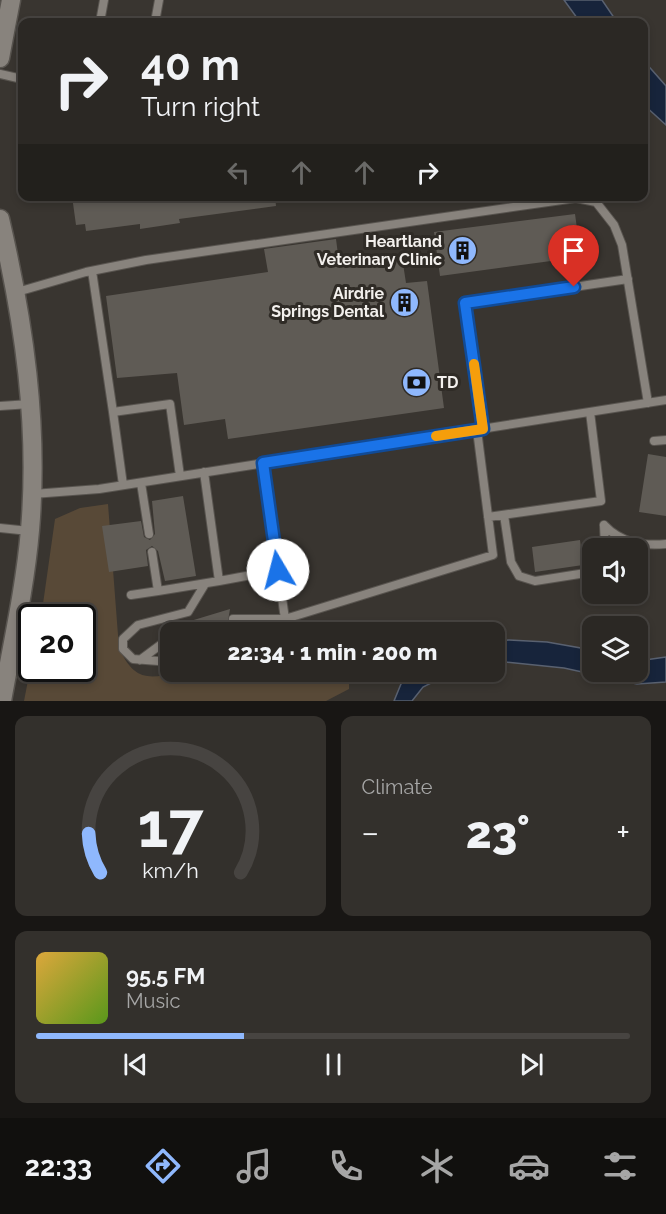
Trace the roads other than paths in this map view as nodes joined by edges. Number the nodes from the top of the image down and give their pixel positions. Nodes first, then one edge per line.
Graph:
1 (12, 0) edge
2 (104, 0) edge
3 (159, 0) edge
4 (101, 18) edge
5 (156, 18) edge
6 (0, 58) edge
7 (0, 74) edge
8 (18, 78) edge
9 (555, 201) edge
10 (591, 201) edge
11 (0, 219) edge
12 (92, 271) junction
13 (628, 279) junction
14 (17, 292) junction
15 (666, 400) edge
16 (648, 403) junction
17 (32, 404) junction
18 (0, 406) edge
19 (113, 412) junction
20 (590, 412) junction
21 (480, 429) junction
22 (666, 440) edge
23 (654, 441) dead end
24 (263, 463) junction
25 (204, 472) junction
26 (180, 476) junction
27 (141, 483) junction
28 (123, 485) junction
29 (32, 494) junction
30 (504, 515) junction
31 (488, 517) junction
32 (0, 528) edge
33 (30, 531) junction
34 (149, 534) dead end
35 (605, 538) edge
36 (616, 538) edge
37 (648, 543) edge
38 (666, 544) edge
39 (152, 552) dead end
40 (278, 570) junction
41 (582, 574) edge
42 (219, 581) junction
43 (205, 584) junction
44 (158, 591) junction
45 (131, 596) dead end
46 (233, 619) dead end
47 (285, 619) junction
48 (279, 622) edge
49 (160, 645) edge
50 (140, 660) junction
51 (160, 661) edge
52 (2, 701) edge

1 - 6 street
2 - 4 lane
3 - 5 lane
7 - 8 lane
9 - 12 lane
10 - 13 lane
11 - 14 street
12 - 14 lane
12 - 19 lane
13 - 16 lane
13 - 21 lane
14 - 17 street
15 - 16 lane
16 - 20 lane
17 - 18 lane
17 - 29 street
19 - 26 lane
19 - 28 lane
20 - 21 lane
20 - 30 lane
21 - 24 lane
21 - 31 lane
22 - 23 lane
24 - 25 lane
24 - 40 lane
25 - 26 lane
25 - 42 lane
26 - 27 lane
27 - 28 lane
27 - 34 lane
28 - 29 lane
29 - 33 street
30 - 31 lane
30 - 41 lane
31 - 47 lane
32 - 33 lane
33 - 52 street
35 - 36 lane
37 - 38 lane
39 - 44 lane
40 - 42 lane
40 - 47 lane
42 - 43 lane
43 - 44 lane
43 - 50 lane
44 - 45 lane
46 - 47 lane
47 - 48 lane
49 - 50 lane
50 - 51 lane

